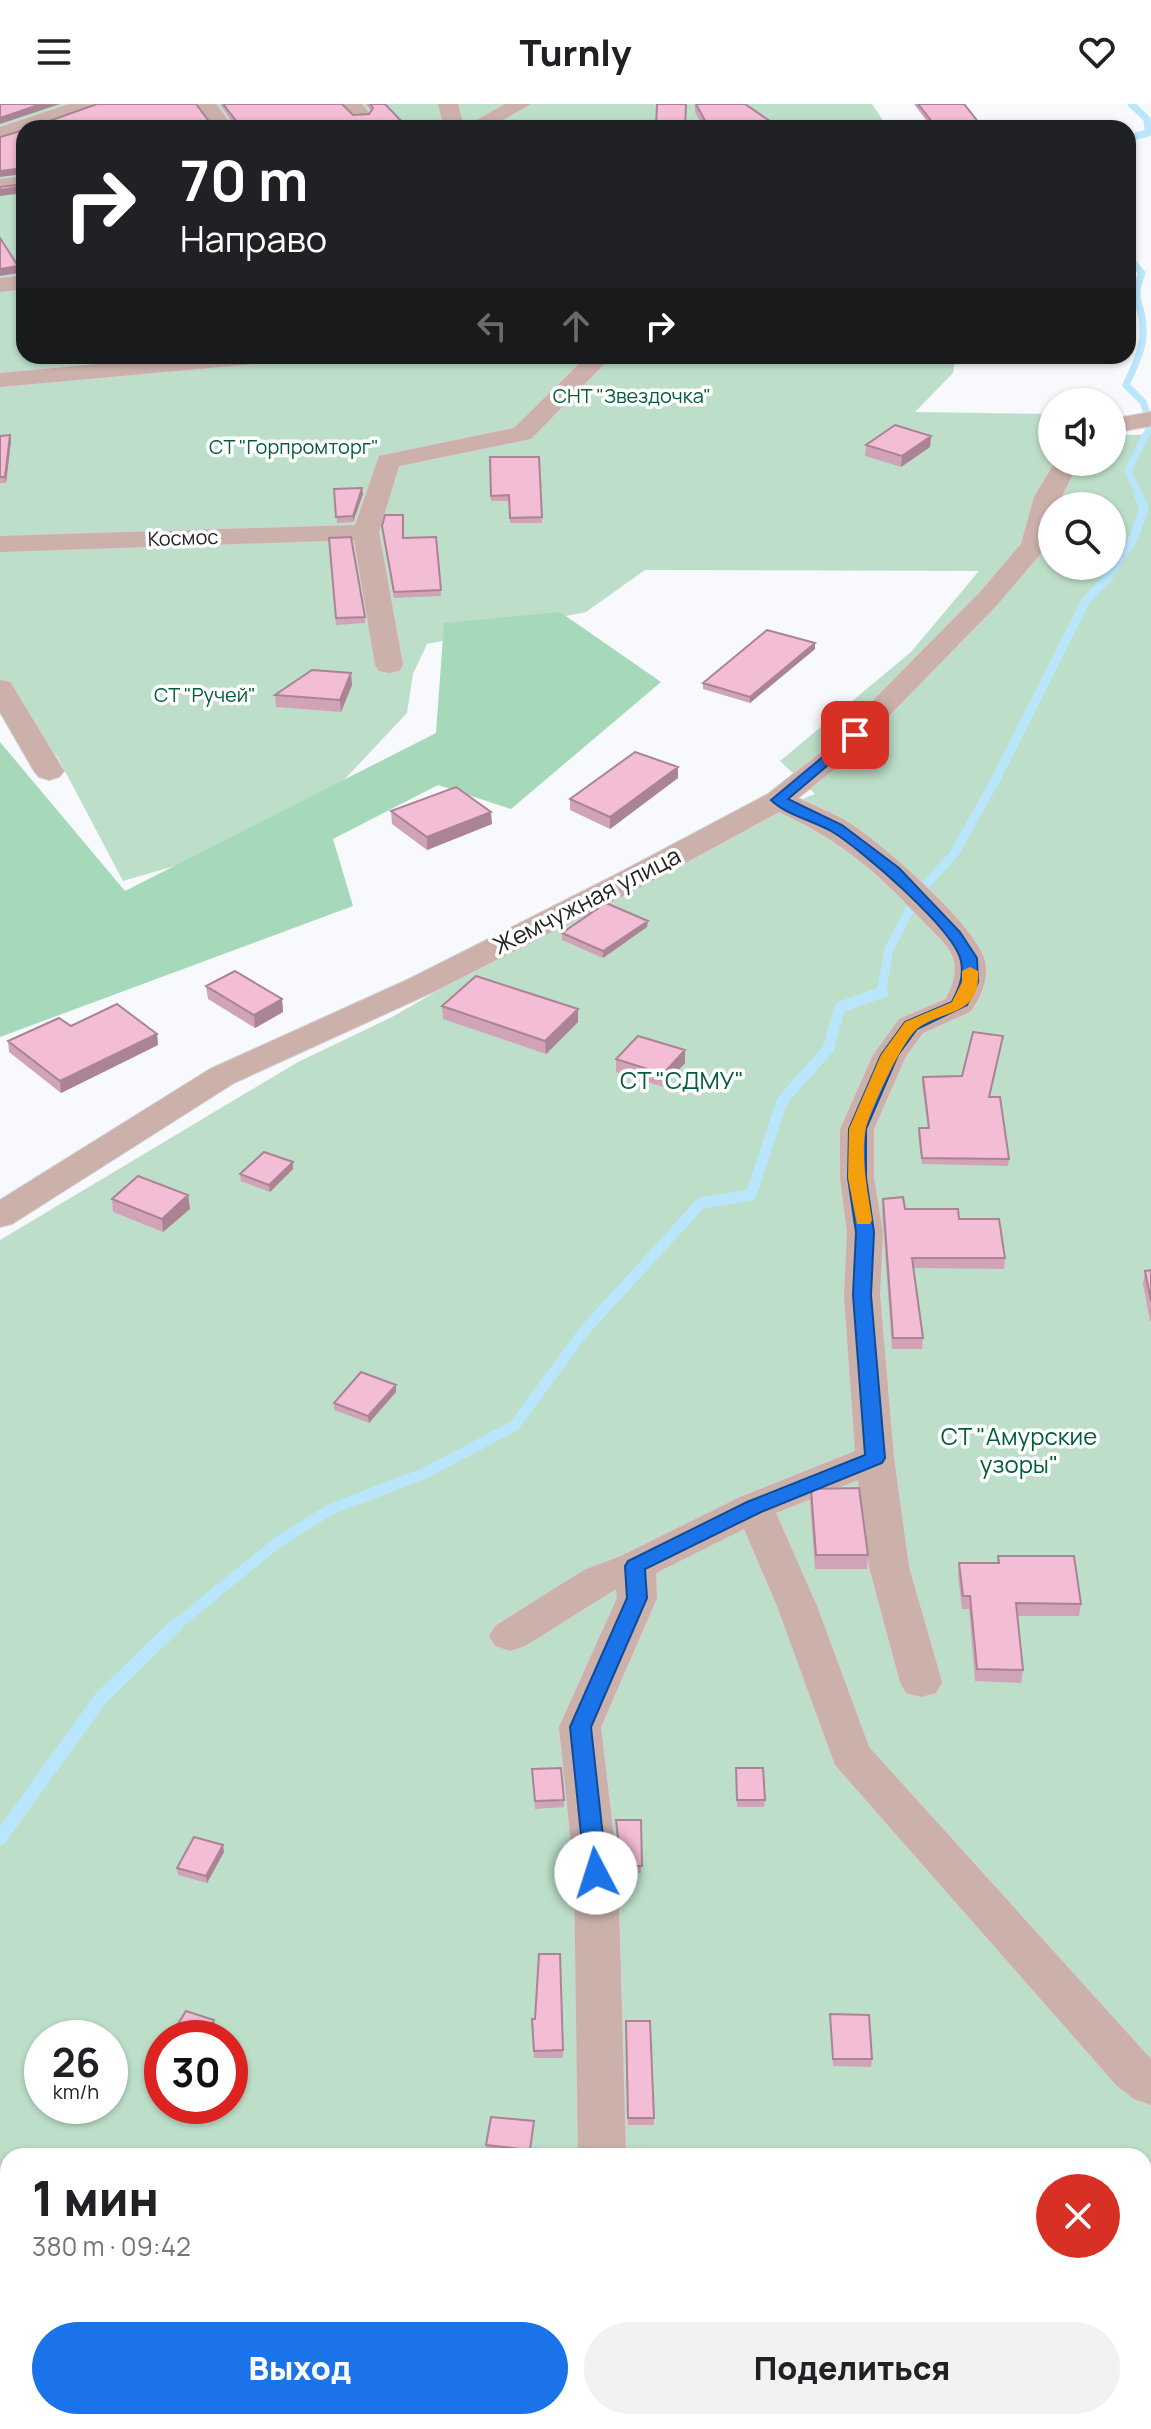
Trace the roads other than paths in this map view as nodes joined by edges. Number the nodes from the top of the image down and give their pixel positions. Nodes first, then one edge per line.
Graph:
1 (89, 104) edge
2 (521, 104) edge
3 (42, 120) edge
4 (489, 120) edge
5 (176, 364) edge
6 (592, 364) edge
7 (0, 380) edge
8 (1059, 476) edge
9 (366, 532) junction
10 (0, 544) edge
11 (389, 665) dead end
12 (0, 688) edge
13 (49, 771) dead end
14 (778, 800) junction
15 (0, 1216) edge
16 (875, 1458) junction
17 (754, 1507) junction
18 (635, 1566) junction
19 (510, 1636) dead end
20 (921, 1682) dead end
21 (1151, 2085) edge
22 (602, 2148) edge

1 - 3 street
2 - 4 street
5 - 7 street
6 - 9 street
8 - 14 street, Жемчужная улица
9 - 10 street, Космос
9 - 11 street
12 - 13 street
14 - 15 street, Жемчужная улица
14 - 16 street
16 - 17 street
16 - 20 street
17 - 18 street
17 - 21 street
18 - 19 street
18 - 22 street

